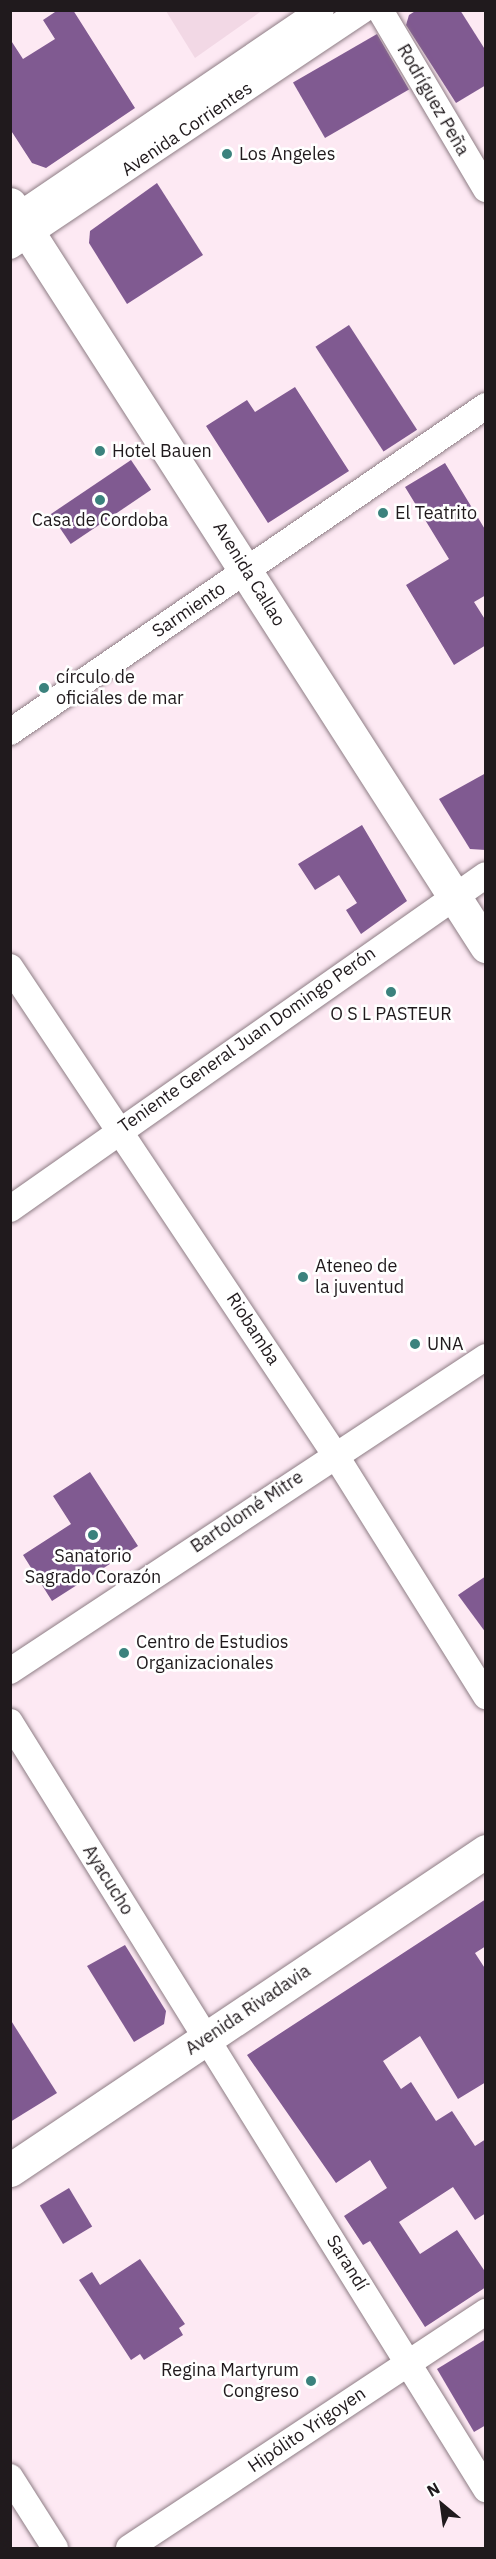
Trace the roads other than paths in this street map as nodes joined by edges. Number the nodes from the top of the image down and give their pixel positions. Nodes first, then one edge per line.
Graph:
1 (321, 10) edge
2 (362, 10) edge
3 (380, 10) edge
4 (486, 189) edge
5 (16, 224) edge
6 (486, 406) edge
7 (247, 571) junction
8 (10, 732) edge
9 (486, 875) edge
10 (454, 896) junction
11 (486, 946) edge
12 (10, 968) edge
13 (121, 1128) junction
14 (10, 1209) edge
15 (486, 1357) edge
16 (334, 1453) junction
17 (10, 1671) edge
18 (486, 1696) edge
19 (10, 1722) edge
20 (486, 1851) edge
21 (206, 2038) junction
22 (10, 2170) edge
23 (486, 2312) edge
24 (409, 2361) junction
25 (10, 2477) edge
26 (486, 2489) edge
27 (55, 2548) edge
28 (129, 2548) edge

1 - 5 street, Avenida Corrientes
2 - 5 street, Avenida Corrientes
3 - 4 street, Rodríguez Peña
5 - 7 main road, Avenida Callao
6 - 7 street, Sarmiento
7 - 8 street, Sarmiento
7 - 10 main road, Avenida Callao
9 - 10 street, Teniente General Juan Domingo Perón
10 - 11 main road, Avenida Callao
10 - 13 street, Teniente General Juan Domingo Perón
12 - 13 street, Riobamba
13 - 14 street, Teniente General Juan Domingo Perón
13 - 16 street, Riobamba
15 - 16 street, Bartolomé Mitre
16 - 17 street, Bartolomé Mitre
16 - 18 street, Riobamba
19 - 21 street, Ayacucho
20 - 21 main road, Avenida Rivadavia
21 - 22 main road, Avenida Rivadavia
21 - 24 street, Sarandí
23 - 24 street, Hipólito Yrigoyen
24 - 26 street, Sarandí
24 - 28 street, Hipólito Yrigoyen
25 - 27 street

